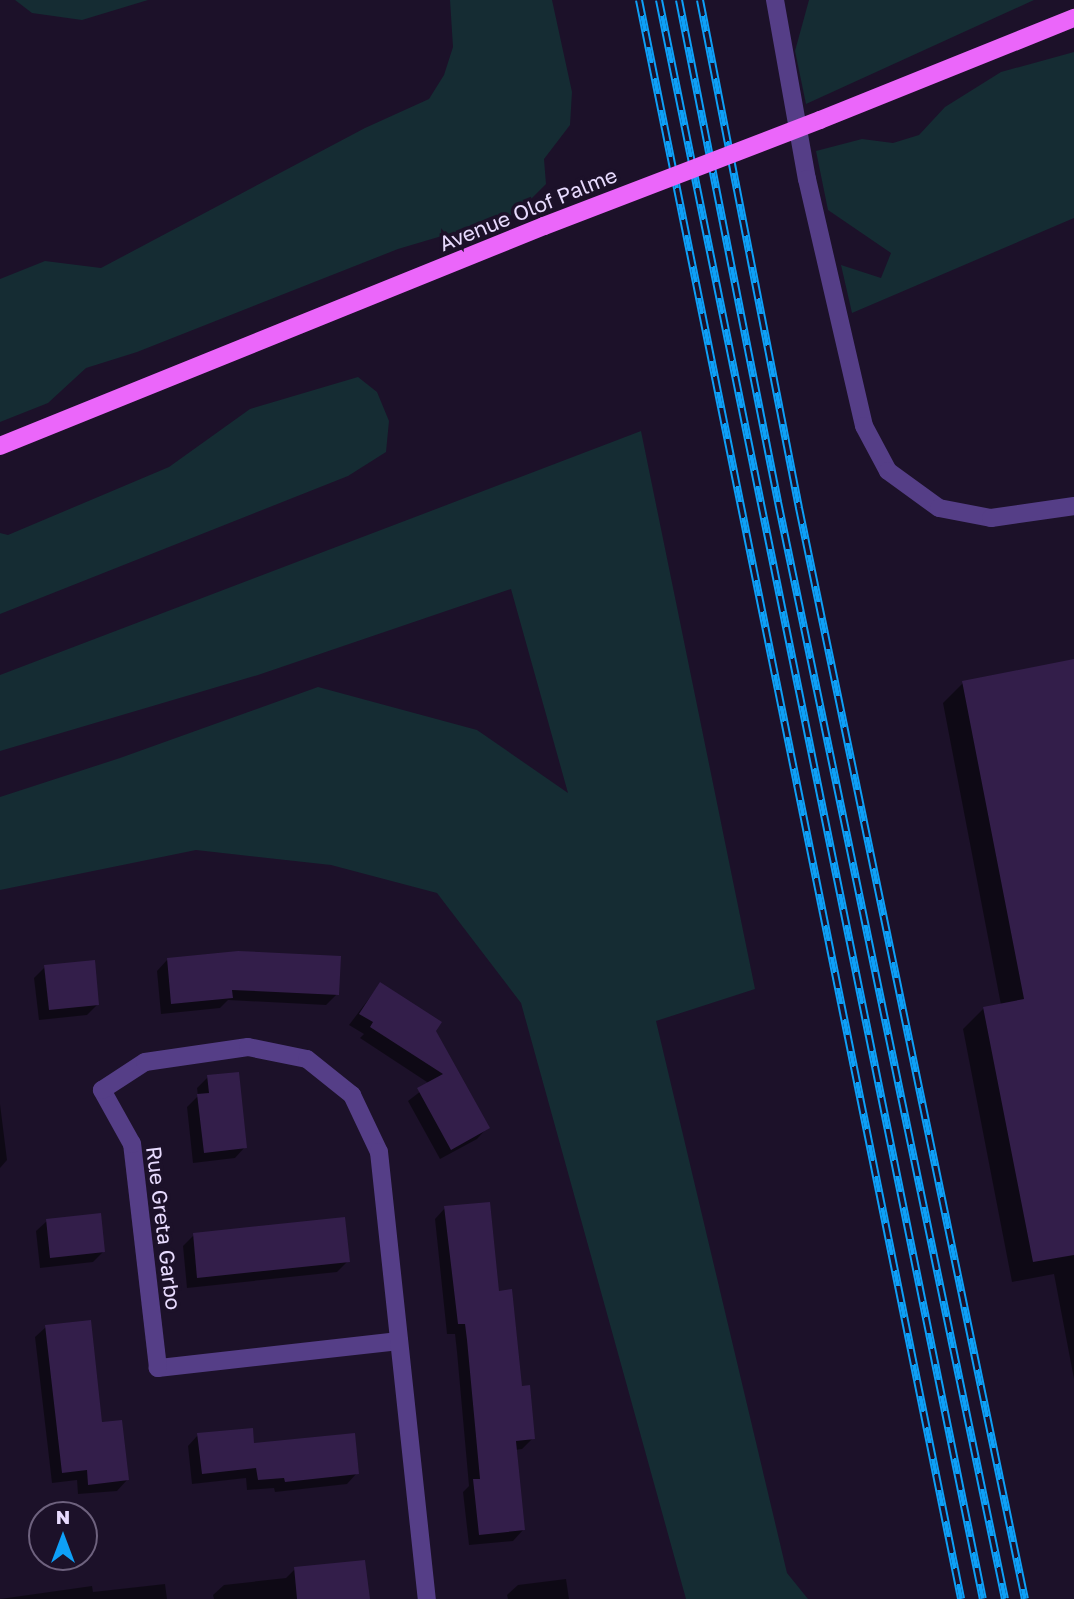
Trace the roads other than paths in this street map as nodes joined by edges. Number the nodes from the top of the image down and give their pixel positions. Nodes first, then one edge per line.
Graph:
1 (775, 0) edge
2 (1074, 18) edge
3 (0, 446) edge
4 (1074, 506) edge
5 (399, 1341) junction
6 (427, 1599) edge

1 - 4 street
2 - 3 main road, Avenue Olof Palme, bridge
5 - 5 street, Rue Greta Garbo
5 - 6 street, Rue Greta Garbo

